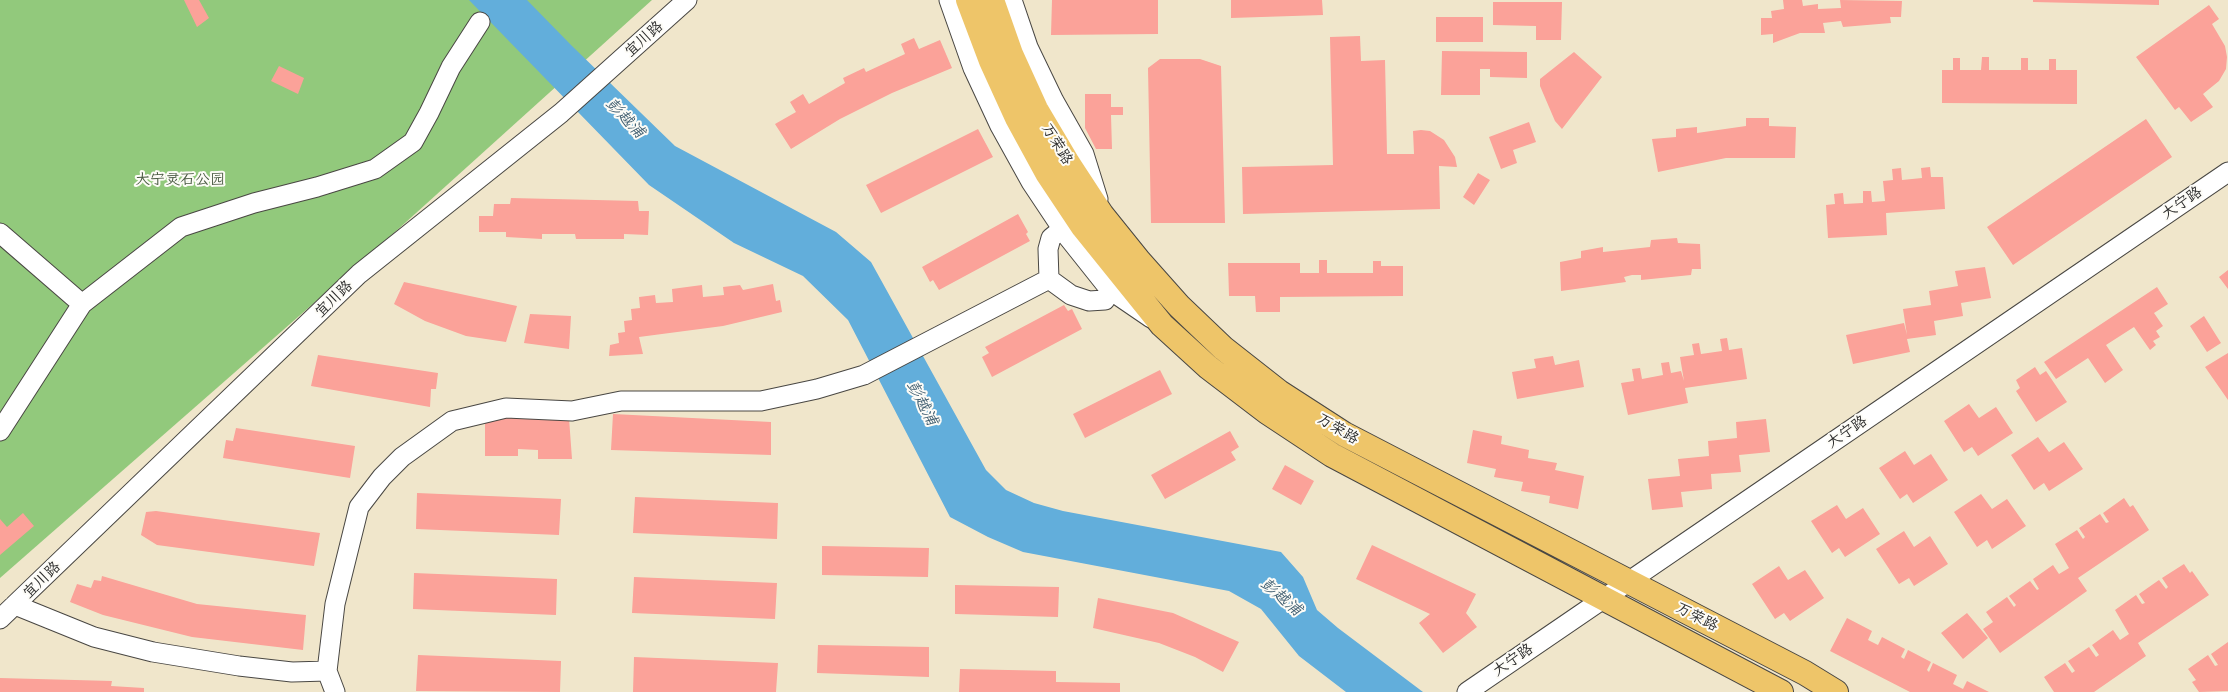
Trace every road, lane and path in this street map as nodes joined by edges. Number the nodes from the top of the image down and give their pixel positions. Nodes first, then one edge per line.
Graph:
1 (686, 0) edge
2 (949, 0) edge
3 (968, 0) edge
4 (992, 0) edge
5 (1012, 0) edge
6 (480, 22) dead end
7 (2228, 172) edge
8 (1102, 215) junction
9 (1062, 229) junction
10 (0, 233) edge
11 (1050, 279) junction
12 (1110, 290) junction
13 (82, 304) junction
14 (1162, 325) junction
15 (0, 431) edge
16 (1628, 582) junction
17 (1603, 599) junction
18 (15, 605) junction
19 (0, 619) edge
20 (327, 670) junction
21 (335, 692) edge
22 (1467, 692) edge
23 (1781, 692) edge
24 (1836, 692) edge

1 - 18 street, 宜川路
2 - 9 street
3 - 14 main road, 万荣路
4 - 8 main road, 万荣路
5 - 8 street
6 - 13 street
7 - 16 street, 大宁路
8 - 16 main road, 万荣路
9 - 11 street
9 - 12 street
10 - 13 street
11 - 12 street
11 - 20 street
12 - 14 street
13 - 15 street
14 - 17 main road, 万荣路
16 - 17 street, 大宁路
16 - 24 main road, 万荣路
17 - 22 street, 大宁路
17 - 23 main road, 万荣路
18 - 19 street, 宜川路
18 - 20 street
20 - 21 street

